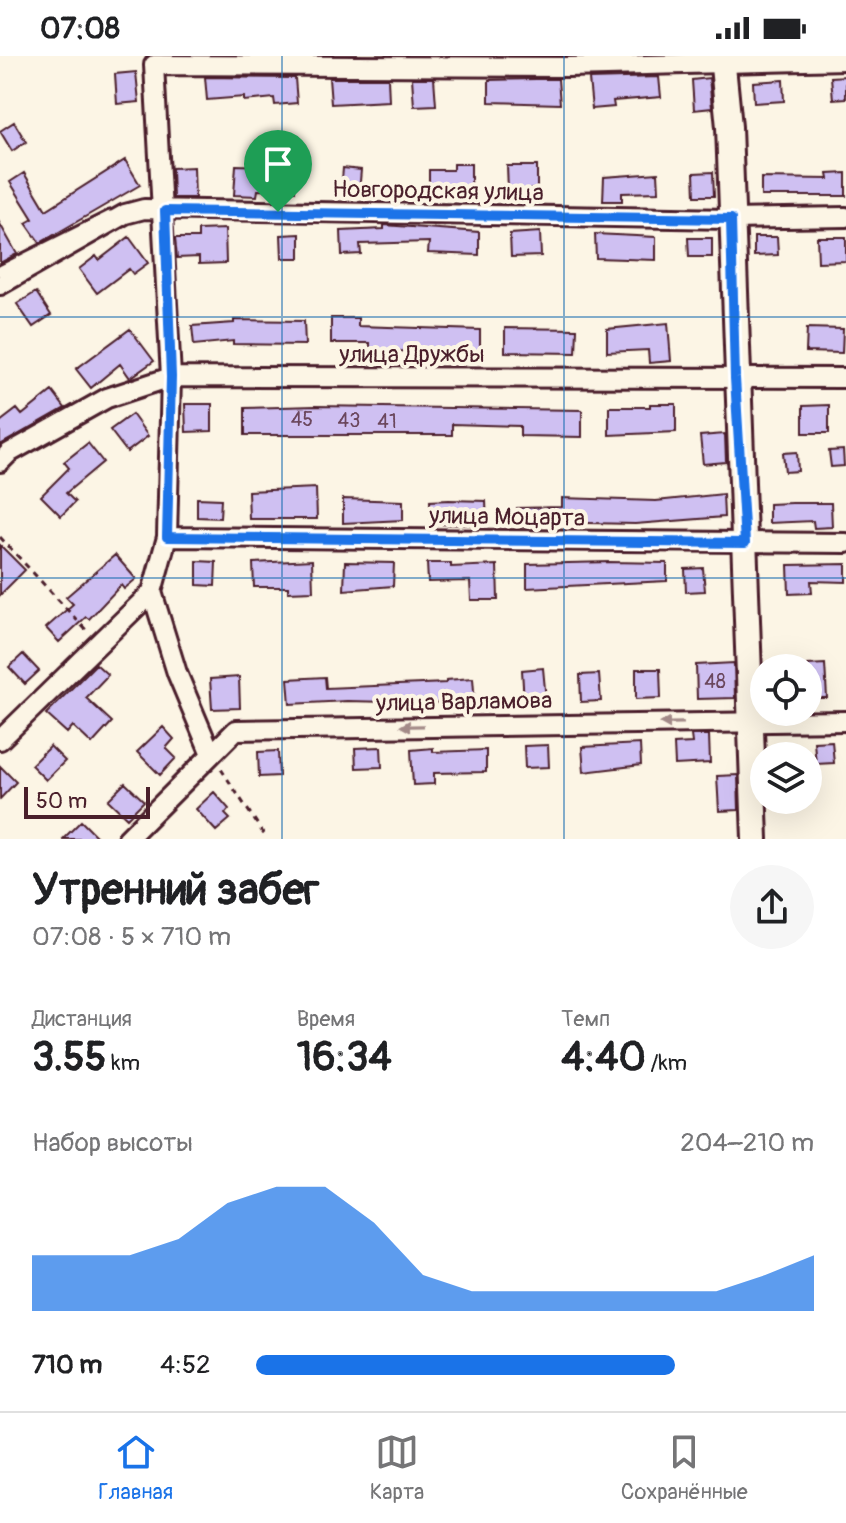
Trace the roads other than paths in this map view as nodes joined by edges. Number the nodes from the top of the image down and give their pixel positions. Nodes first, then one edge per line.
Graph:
1 (846, 60) edge
2 (723, 61) edge
3 (165, 211) junction
4 (125, 214) junction
5 (846, 217) edge
6 (731, 219) junction
7 (0, 271) edge
8 (0, 285) edge
9 (171, 377) junction
10 (735, 378) junction
11 (846, 378) edge
12 (0, 462) edge
13 (167, 537) junction
14 (745, 543) junction
15 (846, 543) edge
16 (152, 592) junction
17 (846, 721) edge
18 (822, 722) edge
19 (750, 723) joint
20 (750, 726) edge
21 (0, 740) edge
22 (211, 754) junction
23 (127, 839) edge
24 (755, 839) edge

1 - 2 street
2 - 3 street
2 - 6 street
3 - 4 street, Новгородская улица
3 - 6 street, Новгородская улица
3 - 9 street
4 - 7 lane
4 - 8 street, Новгородская улица
5 - 6 street, Новгородская улица
6 - 10 street
9 - 10 street, улица Дружбы
9 - 12 street, улица Дружбы
9 - 13 street
10 - 11 street, улица Дружбы
10 - 14 street
13 - 14 street, улица Моцарта
13 - 16 street
14 - 15 street, улица Моцарта
14 - 19 street
16 - 21 street
16 - 22 street
17 - 18 street, улица Варламова
19 -> 22 street, улица Варламова
20 - 24 street
22 - 23 street, улица Варламова

